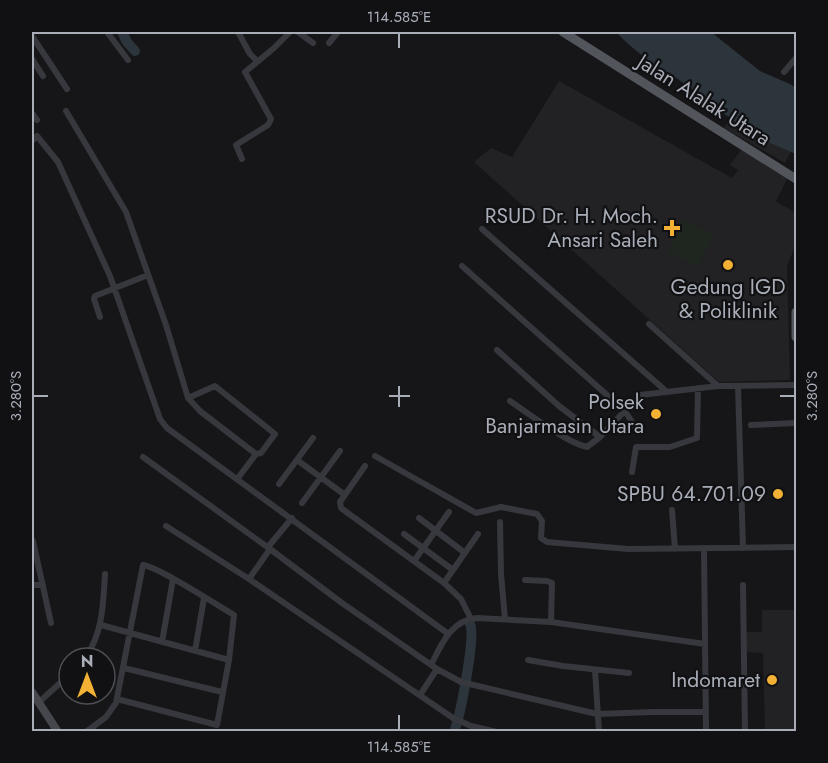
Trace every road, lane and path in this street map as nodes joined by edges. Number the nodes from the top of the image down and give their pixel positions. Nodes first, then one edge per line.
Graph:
1 (107, 32) edge
2 (238, 32) edge
3 (290, 32) edge
4 (298, 32) edge
5 (338, 32) edge
6 (563, 32) edge
7 (32, 36) edge
8 (313, 43) dead end
9 (329, 43) dead end
10 (796, 58) edge
11 (32, 59) edge
12 (128, 60) dead end
13 (257, 61) junction
14 (784, 72) dead end
15 (43, 76) dead end
16 (67, 89) dead end
17 (66, 111) dead end
18 (32, 113) edge
19 (36, 120) dead end
20 (32, 141) edge
21 (242, 159) dead end
22 (796, 177) edge
23 (482, 229) dead end
24 (462, 266) dead end
25 (148, 275) junction
26 (114, 288) junction
27 (796, 312) edge
28 (100, 317) dead end
29 (649, 324) dead end
30 (796, 337) edge
31 (497, 350) dead end
32 (796, 385) edge
33 (718, 386) junction
34 (738, 386) junction
35 (698, 388) junction
36 (667, 392) junction
37 (188, 398) junction
38 (510, 401) dead end
39 (625, 411) junction
40 (796, 423) edge
41 (634, 424) dead end
42 (751, 425) dead end
43 (600, 437) junction
44 (313, 438) dead end
45 (340, 451) dead end
46 (256, 454) junction
47 (375, 456) dead end
48 (143, 457) dead end
49 (297, 460) junction
50 (365, 466) dead end
51 (632, 472) dead end
52 (238, 478) junction
53 (321, 478) junction
54 (279, 484) dead end
55 (345, 495) junction
56 (302, 503) dead end
57 (672, 510) dead end
58 (449, 512) dead end
59 (292, 518) junction
60 (419, 518) dead end
61 (500, 522) dead end
62 (166, 526) dead end
63 (436, 531) junction
64 (404, 534) dead end
65 (478, 534) dead end
66 (33, 541) edge
67 (269, 548) junction
68 (423, 548) junction
69 (704, 548) junction
70 (743, 548) junction
71 (796, 548) edge
72 (675, 549) junction
73 (465, 553) junction
74 (414, 561) junction
75 (453, 570) junction
76 (105, 574) dead end
77 (172, 579) junction
78 (249, 579) junction
79 (525, 580) dead end
80 (444, 583) junction
81 (32, 585) edge
82 (43, 585) junction
83 (743, 585) dead end
84 (204, 598) junction
85 (470, 619) junction
86 (505, 619) junction
87 (551, 622) junction
88 (51, 623) dead end
89 (101, 625) junction
90 (131, 633) junction
91 (447, 633) junction
92 (162, 642) junction
93 (705, 644) junction
94 (93, 646) edge
95 (195, 651) junction
96 (229, 660) junction
97 (528, 660) dead end
98 (431, 664) junction
99 (124, 668) junction
100 (437, 669) junction
101 (596, 670) junction
102 (629, 673) dead end
103 (57, 686) edge
104 (32, 692) edge
105 (222, 692) junction
106 (420, 695) junction
107 (117, 699) joint
108 (36, 704) edge
109 (113, 706) edge
110 (706, 712) junction
111 (597, 714) junction
112 (58, 732) edge
113 (86, 732) edge
114 (497, 732) edge
115 (598, 732) edge
116 (706, 732) edge
117 (744, 732) edge

1 - 12 street
2 - 13 street
3 - 13 street
4 - 8 street
5 - 9 street
6 - 22 main road, Jalan Alalak Utara
7 - 16 street
10 - 14 street
11 - 15 street
13 - 21 street
17 - 25 street
18 - 19 street
20 - 26 street
23 - 36 street
24 - 39 street
25 - 26 street
25 - 37 street
26 - 28 street
26 - 52 street
27 - 30 main road
29 - 33 street
31 - 43 street
32 - 34 street
33 - 34 street
33 - 35 street
34 - 70 street
35 - 36 street
35 - 51 street
36 - 39 street
37 - 46 street
37 - 46 street
38 - 43 street
39 - 41 street
39 - 43 street
40 - 42 street
44 - 49 street
45 - 53 street
46 - 52 street
47 - 72 street
48 - 67 street
49 - 53 street
49 - 54 street
50 - 55 street
52 - 59 street
53 - 55 street
53 - 56 street
55 - 74 street
57 - 72 street
58 - 63 street
59 - 67 street
59 - 91 street
60 - 63 street
61 - 86 street
62 - 78 street
63 - 68 street
63 - 73 street
64 - 68 street
65 - 73 street
66 - 82 street
67 - 78 street
67 - 98 street
68 - 74 street
68 - 75 street
69 - 70 street
69 - 72 street
69 - 93 street
70 - 71 street
73 - 75 street
74 - 80 street
75 - 80 street
76 - 89 street
77 - 84 street
77 - 90 street
77 - 92 street
78 - 106 street
79 - 87 street
80 - 85 street
81 - 82 street
82 - 88 street
83 - 117 street
84 - 95 street
84 - 96 street
85 - 86 street
85 - 91 street
86 - 87 street
87 - 93 street
89 - 90 street
89 - 94 street
90 - 92 street
90 - 99 street
91 - 98 street
92 - 95 street
93 - 110 street
95 - 96 street
96 - 105 street
97 - 101 street
98 - 100 street
99 - 105 street
99 - 107 street
100 - 106 street
100 - 111 street
101 - 102 street
101 - 111 street
103 - 108 street
104 - 108 street
105 - 107 street
106 - 114 street
108 - 112 street
109 - 113 street
110 - 111 street
110 - 116 street
111 - 115 street

